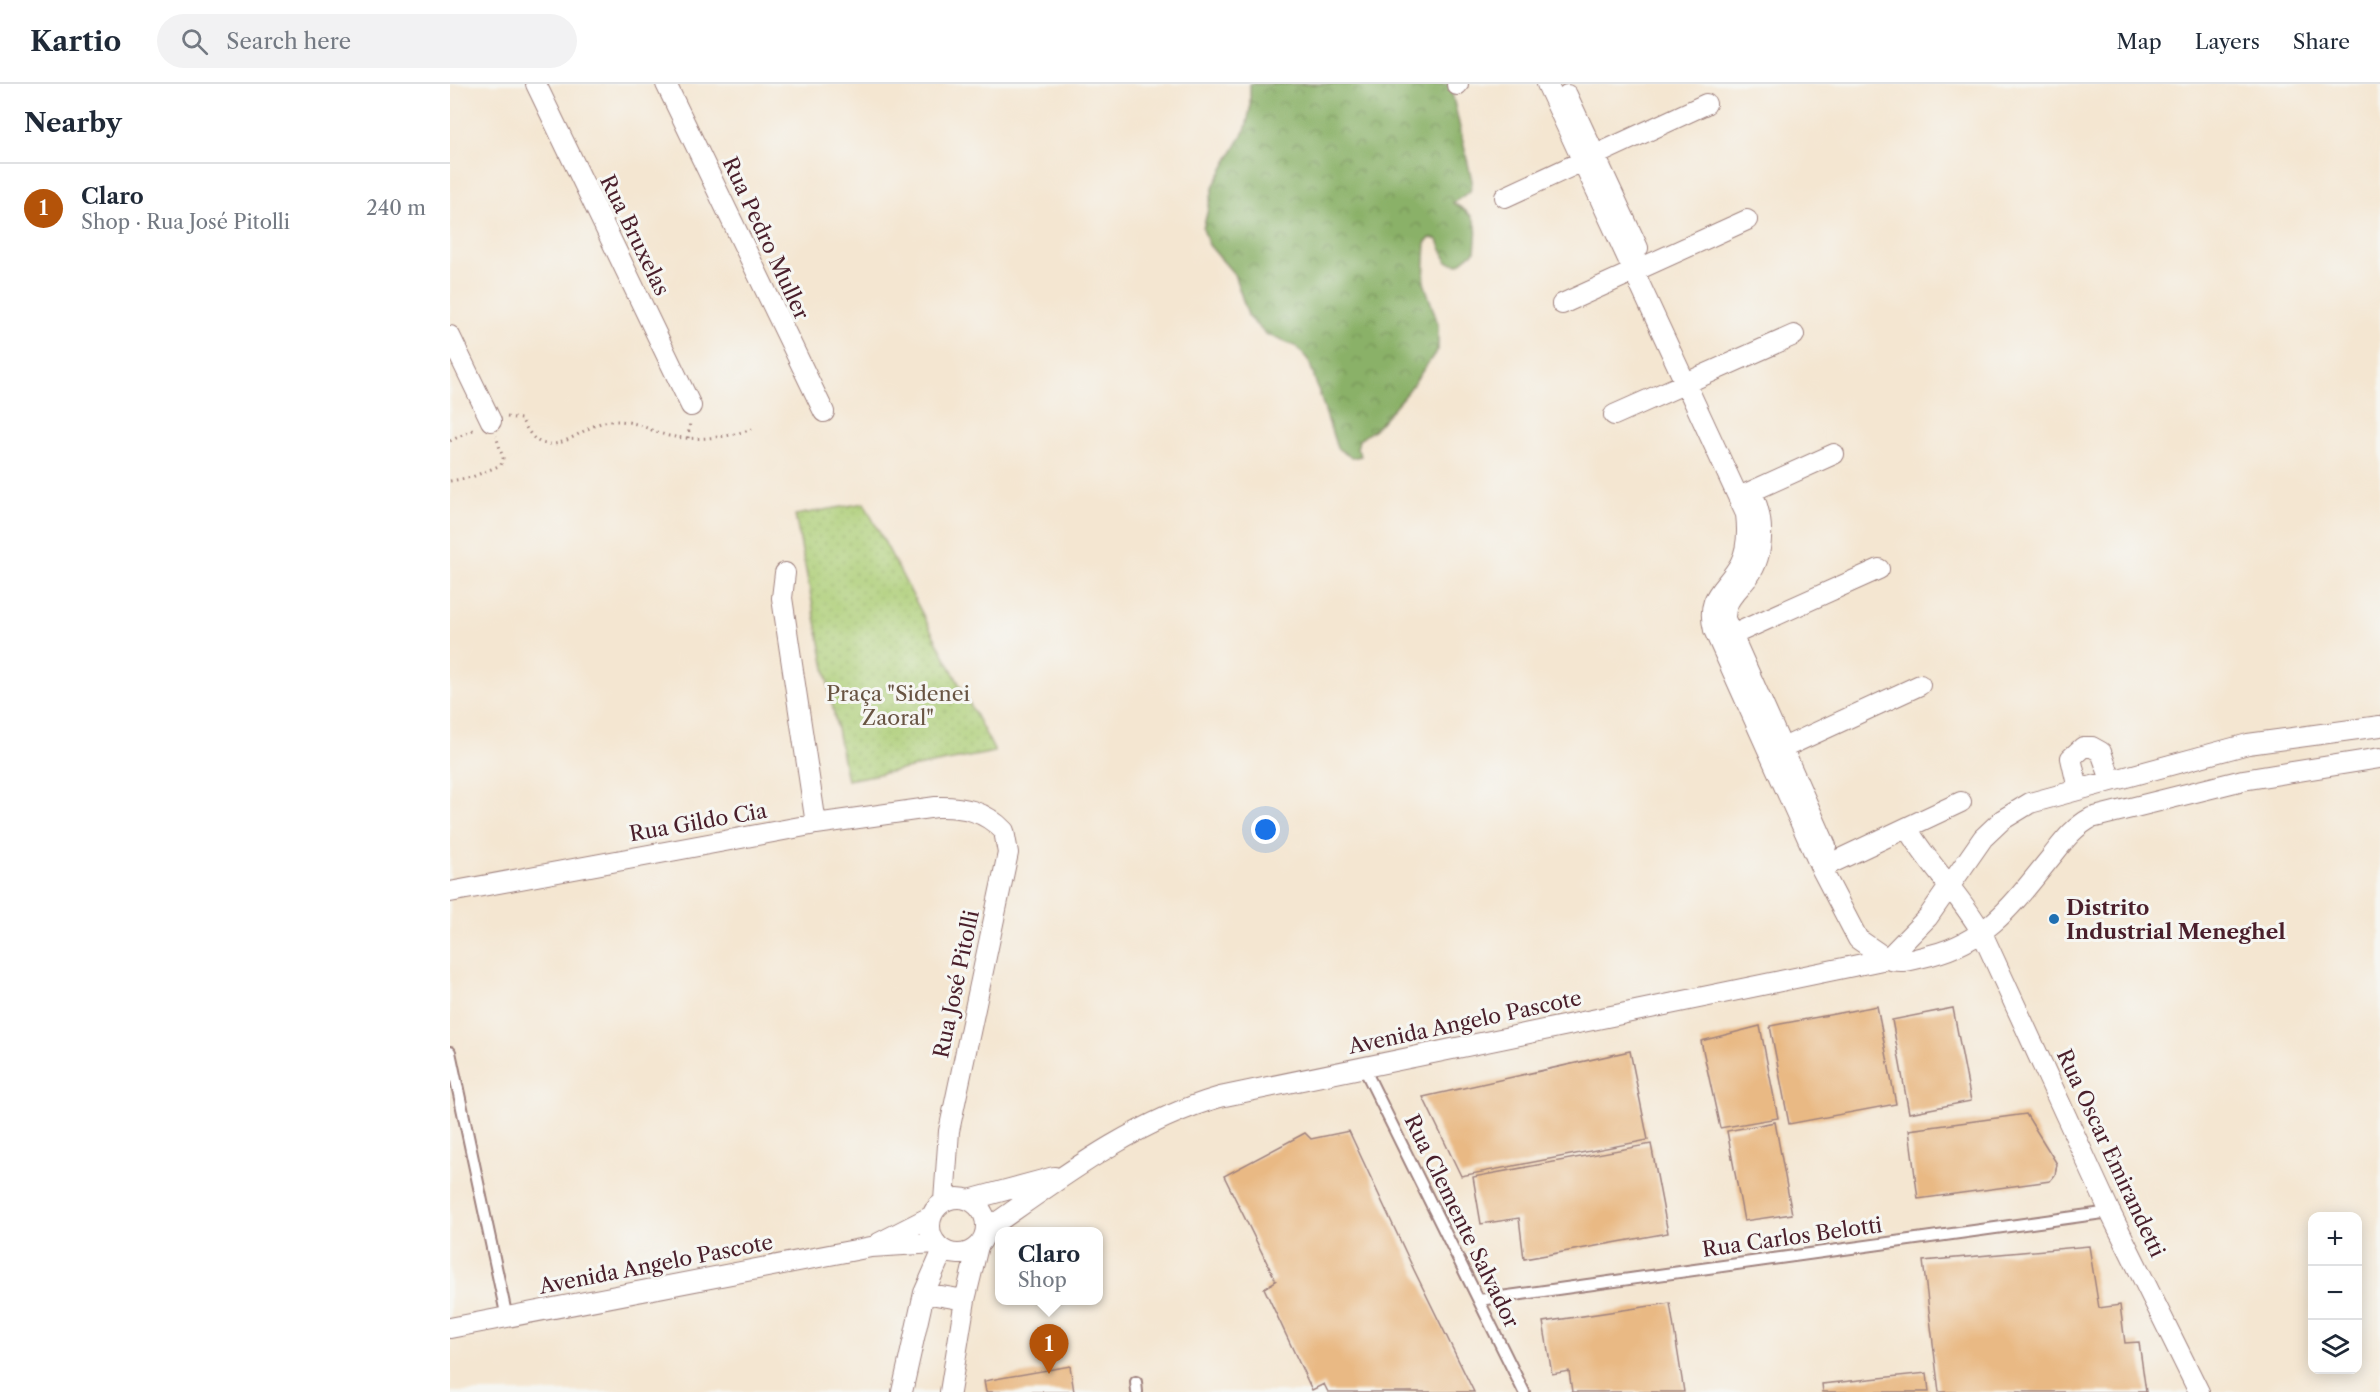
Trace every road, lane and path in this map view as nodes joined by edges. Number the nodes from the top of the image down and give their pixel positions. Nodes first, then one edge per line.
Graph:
1 (536, 84) edge
2 (666, 84) edge
3 (1547, 84) edge
4 (1562, 84) edge
5 (1706, 104) dead end
6 (1589, 158) junction
7 (1505, 197) dead end
8 (1747, 220) dead end
9 (1640, 268) junction
10 (1562, 304) dead end
11 (1794, 335) dead end
12 (450, 336) edge
13 (1692, 380) junction
14 (691, 406) dead end
15 (824, 412) dead end
16 (1614, 415) dead end
17 (491, 421) junction
18 (752, 429) dead end
19 (450, 441) edge
20 (1834, 454) dead end
21 (450, 481) edge
22 (1746, 494) junction
23 (1879, 569) dead end
24 (785, 573) dead end
25 (1725, 638) junction
26 (1920, 685) dead end
27 (2380, 726) edge
28 (1776, 751) junction
29 (2380, 758) edge
30 (2111, 780) junction
31 (2078, 789) junction
32 (1961, 802) dead end
33 (956, 807) joint
34 (816, 824) junction
35 (1907, 828) junction
36 (1827, 865) junction
37 (1949, 885) junction
38 (450, 892) edge
39 (1982, 933) junction
40 (1887, 959) junction
41 (450, 1052) edge
42 (1364, 1068) junction
43 (1068, 1173) junction
44 (969, 1200) junction
45 (938, 1209) junction
46 (2110, 1212) junction
47 (997, 1227) edge
48 (995, 1228) edge
49 (982, 1238) junction
50 (940, 1246) junction
51 (871, 1247) junction
52 (924, 1293) junction
53 (965, 1300) junction
54 (1479, 1300) junction
55 (507, 1318) junction
56 (450, 1328) edge
57 (902, 1392) edge
58 (950, 1392) edge
59 (1524, 1392) edge
60 (2199, 1392) edge

1 - 14 street, Rua Bruxelas
2 - 15 street, Rua Pedro Muller
3 - 6 street
4 - 6 street
5 - 6 street
6 - 7 street
6 - 9 street
8 - 9 street
9 - 10 street
9 - 13 street
11 - 13 street
12 - 17 street
13 - 16 street
13 - 22 street
17 - 18 path
17 - 19 path
17 - 21 path
20 - 22 street
22 - 25 street
23 - 25 street
24 - 34 street
25 - 28 street
26 - 28 street
27 - 30 street
28 - 36 street
29 - 39 street, Avenida Angelo Pascote
30 - 31 street
30 - 31 street
31 - 37 street
32 - 35 street
33 - 34 street, Rua Gildo Cia
33 - 45 street, Rua José Pitolli
34 - 38 street, Rua Gildo Cia
35 - 36 street
35 - 37 street, Rua Oscar Emirandetti
36 - 40 street
37 - 39 street, Rua Oscar Emirandetti
37 - 40 street
39 - 40 street, Avenida Angelo Pascote
39 - 46 street, Rua Oscar Emirandetti
40 - 42 street, Avenida Angelo Pascote
41 - 55 lane
42 - 43 street, Avenida Angelo Pascote
42 - 54 lane, Rua Clemente Salvador
43 - 44 street, Avenida Angelo Pascote
43 - 47 street, Avenida Angelo Pascote
44 - 45 street
44 - 49 street
45 - 50 street
45 - 51 street, Avenida Angelo Pascote
46 - 54 lane, Rua Carlos Belotti
46 - 60 street, Rua Oscar Emirandetti
48 - 49 street, Avenida Angelo Pascote
49 - 50 street
49 - 53 street
50 - 51 street, Avenida Angelo Pascote
50 - 52 street
51 - 55 street, Avenida Angelo Pascote
52 - 53 street
52 - 57 street
53 - 58 street
54 - 59 lane, Rua Clemente Salvador
55 - 56 street, Avenida Angelo Pascote

